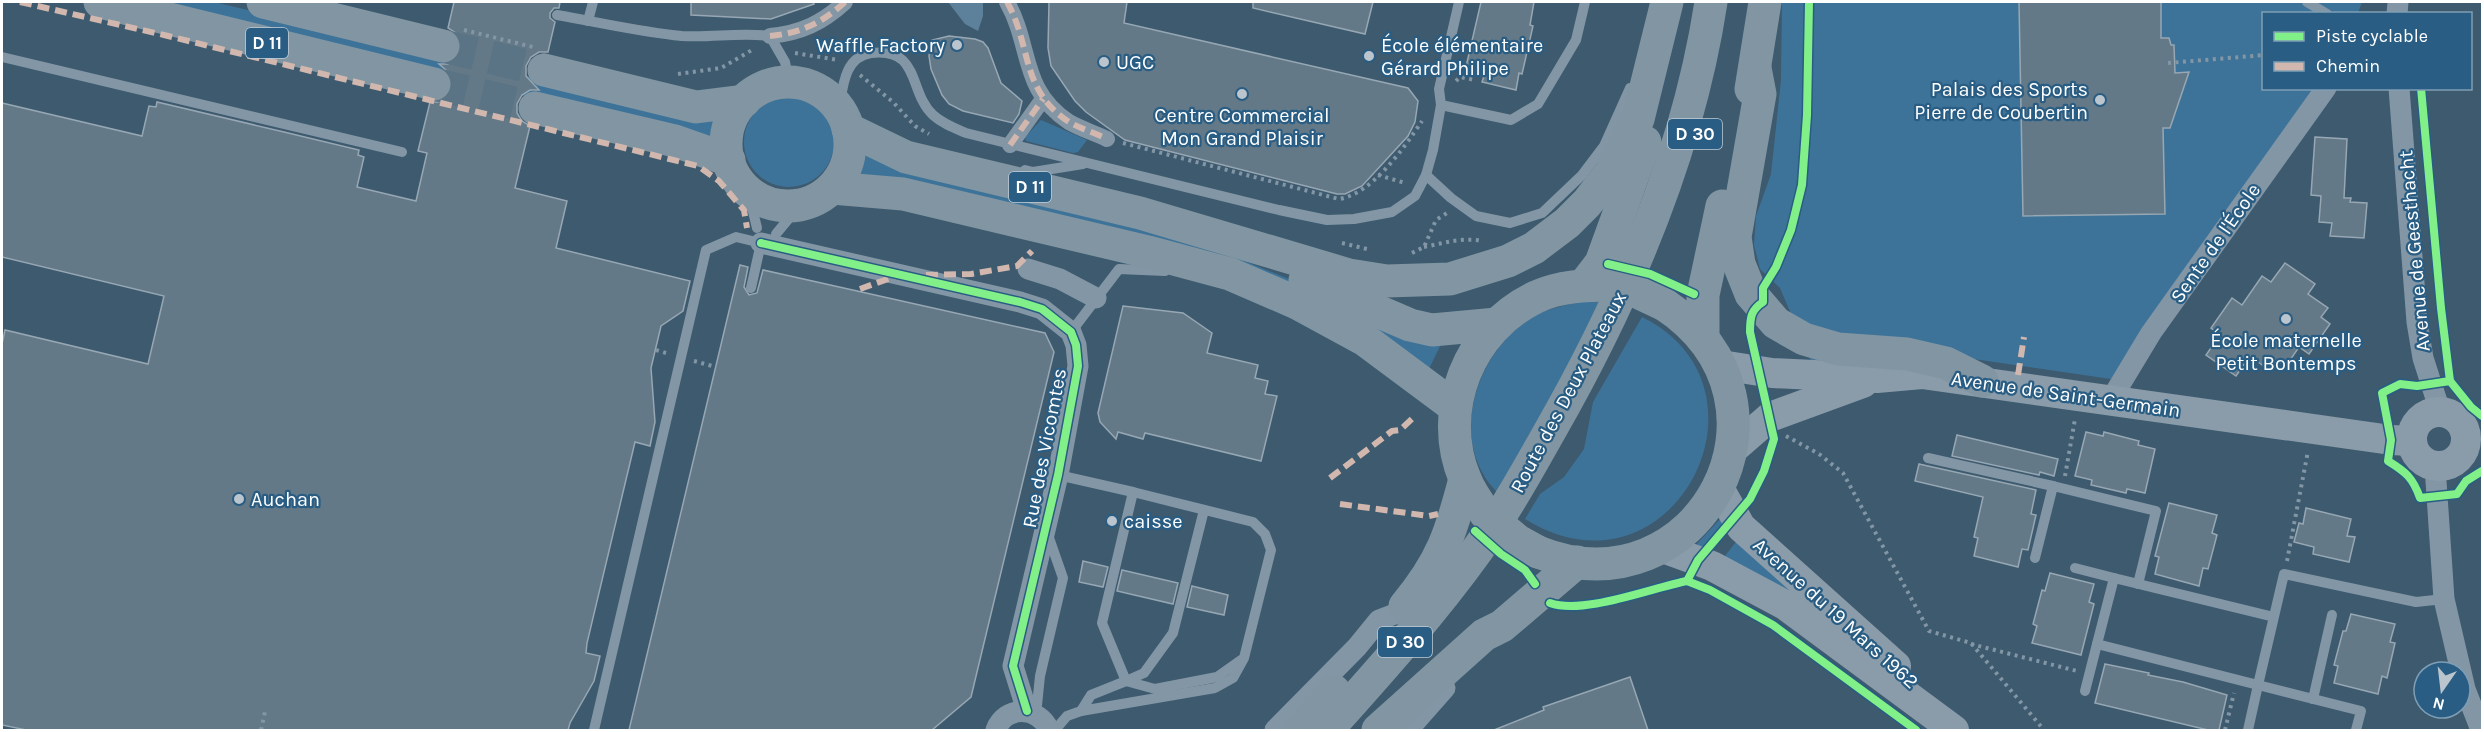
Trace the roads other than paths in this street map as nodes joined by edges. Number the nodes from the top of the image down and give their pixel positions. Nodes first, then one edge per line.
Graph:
1 (100, 2) edge
2 (263, 2) edge
3 (593, 2) edge
4 (845, 2) edge
5 (1007, 2) edge
6 (1459, 2) edge
7 (1585, 2) edge
8 (1667, 2) edge
9 (1681, 2) edge
10 (1711, 2) edge
11 (1726, 2) edge
12 (1765, 2) edge
13 (2307, 2) edge
14 (2324, 12) edge
15 (557, 15) dead end
16 (588, 21) junction
17 (1659, 33) junction
18 (770, 36) junction
19 (449, 37) tunnel mouth
20 (2, 57) edge
21 (543, 60) tunnel mouth
22 (784, 67) junction
23 (1755, 68) junction
24 (434, 84) tunnel mouth
25 (2325, 90) edge
26 (2400, 90) edge
27 (1043, 99) junction
28 (744, 101) junction
29 (1441, 105) junction
30 (535, 108) tunnel mouth
31 (844, 119) junction
32 (1107, 139) road end
33 (1010, 145) junction
34 (402, 152) dead end
35 (729, 160) junction
36 (1086, 164) junction
37 (1012, 167) dead end
38 (1426, 175) junction
39 (832, 188) junction
40 (748, 191) junction
41 (800, 205) junction
42 (765, 235) junction
43 (1214, 235) junction
44 (1028, 269) dead end
45 (1230, 274) junction
46 (1598, 285) junction
47 (751, 288) dead end
48 (1096, 298) junction
49 (1497, 324) junction
50 (1071, 332) junction
51 (1703, 337) junction
52 (1721, 365) junction
53 (1877, 378) junction
54 (1982, 381) junction
55 (2110, 401) junction
56 (1455, 407) junction
57 (2440, 411) junction
58 (2411, 441) junction
59 (2465, 449) edge
60 (1732, 450) junction
61 (1928, 458) dead end
62 (1058, 475) junction
63 (1465, 479) junction
64 (1719, 488) junction
65 (2058, 488) junction
66 (1133, 492) junction
67 (1204, 510) junction
68 (1045, 525) junction
69 (1660, 547) junction
70 (2035, 558) dead end
71 (1577, 562) junction
72 (2075, 568) dead end
73 (2114, 578) junction
74 (2138, 584) junction
75 (2444, 599) junction
76 (1400, 612) junction
77 (2332, 615) dead end
78 (2274, 617) junction
79 (1502, 626) junction
80 (2097, 644) junction
81 (1244, 658) junction
82 (1126, 681) junction
83 (2258, 685) junction
84 (2085, 692) dead end
85 (2313, 699) junction
86 (1081, 711) junction
87 (1037, 719) edge
88 (594, 730) edge
89 (996, 730) edge
90 (1055, 730) edge
91 (1275, 730) edge
92 (1300, 730) edge
93 (1327, 730) edge
94 (1347, 730) edge
95 (1378, 730) edge
96 (1408, 730) edge
97 (1954, 730) edge
98 (1963, 730) edge
99 (2248, 730) edge
100 (2356, 730) edge
101 (2481, 730) edge

1 - 24 main road, D 11
2 - 19 main road, D 11
3 - 16 lane
4 - 18 street
5 - 27 street
6 - 29 lane
7 - 29 lane
8 - 17 main road
9 - 46 main road
10 - 93 main road, Route des Deux Plateaux / D 30
11 - 94 main road, Route des Deux Plateaux / D 30
12 - 23 main road
13 - 14 lane
15 - 16 lane
16 - 18 lane
17 - 38 lane
17 - 43 main road
18 - 22 lane
20 - 34 lane
21 - 28 main road
22 - 28 main road
22 - 31 main road
23 - 51 main road
23 - 54 main road
25 - 55 street, Sente de l'École
26 - 57 street, Avenue de Geesthacht
27 - 32 street
27 - 33 street
28 - 35 main road
29 - 38 lane
30 - 35 main road
31 - 33 lane
31 - 39 main road
31 - 43 main road, D 11
33 - 36 lane
35 - 40 main road
36 - 37 lane
36 - 38 lane
39 - 41 main road
39 - 45 main road, D 11
40 - 41 main road
40 - 42 lane
41 - 42 lane
42 - 47 lane
42 - 50 street
42 - 88 lane, bridge
43 - 49 main road, D 11
44 - 48 street
45 - 48 lane
45 - 56 main road, D 11
46 - 49 main road
46 - 51 main road, bridge
48 - 50 lane
49 - 56 main road
50 - 62 street, Rue des Vicomtes
51 - 52 main road
52 - 53 main road, Avenue de Saint-Germain
52 - 60 main road
53 - 54 main road, Avenue de Saint-Germain
53 - 60 main road
54 - 55 main road, Avenue de Saint-Germain
55 - 58 main road, Avenue de Saint-Germain
56 - 63 main road
57 - 58 main road
57 - 59 main road
58 - 59 main road
59 - 75 street
60 - 64 main road
61 - 65 lane
62 - 66 lane
62 - 68 street, Rue des Vicomtes
63 - 71 main road, bridge
63 - 76 main road
64 - 69 main road
64 - 98 main road, Avenue du 19 Mars 1962
65 - 70 lane
65 - 74 lane
66 - 67 lane
66 - 82 lane
67 - 81 lane
67 - 82 lane
68 - 87 lane
68 - 87 street, Rue des Vicomtes
69 - 71 main road
69 - 97 main road, Avenue du 19 Mars 1962
71 - 79 main road
72 - 73 lane
73 - 74 lane
73 - 80 lane
74 - 78 lane
75 - 78 lane
75 - 101 street
76 - 91 street
76 - 92 main road
77 - 85 lane
78 - 83 lane
79 - 95 main road
79 - 96 street
80 - 83 lane
80 - 84 lane
81 - 82 lane
81 - 86 lane
82 - 86 lane
83 - 85 lane
83 - 99 lane
85 - 100 lane
86 - 90 lane
87 - 89 street

